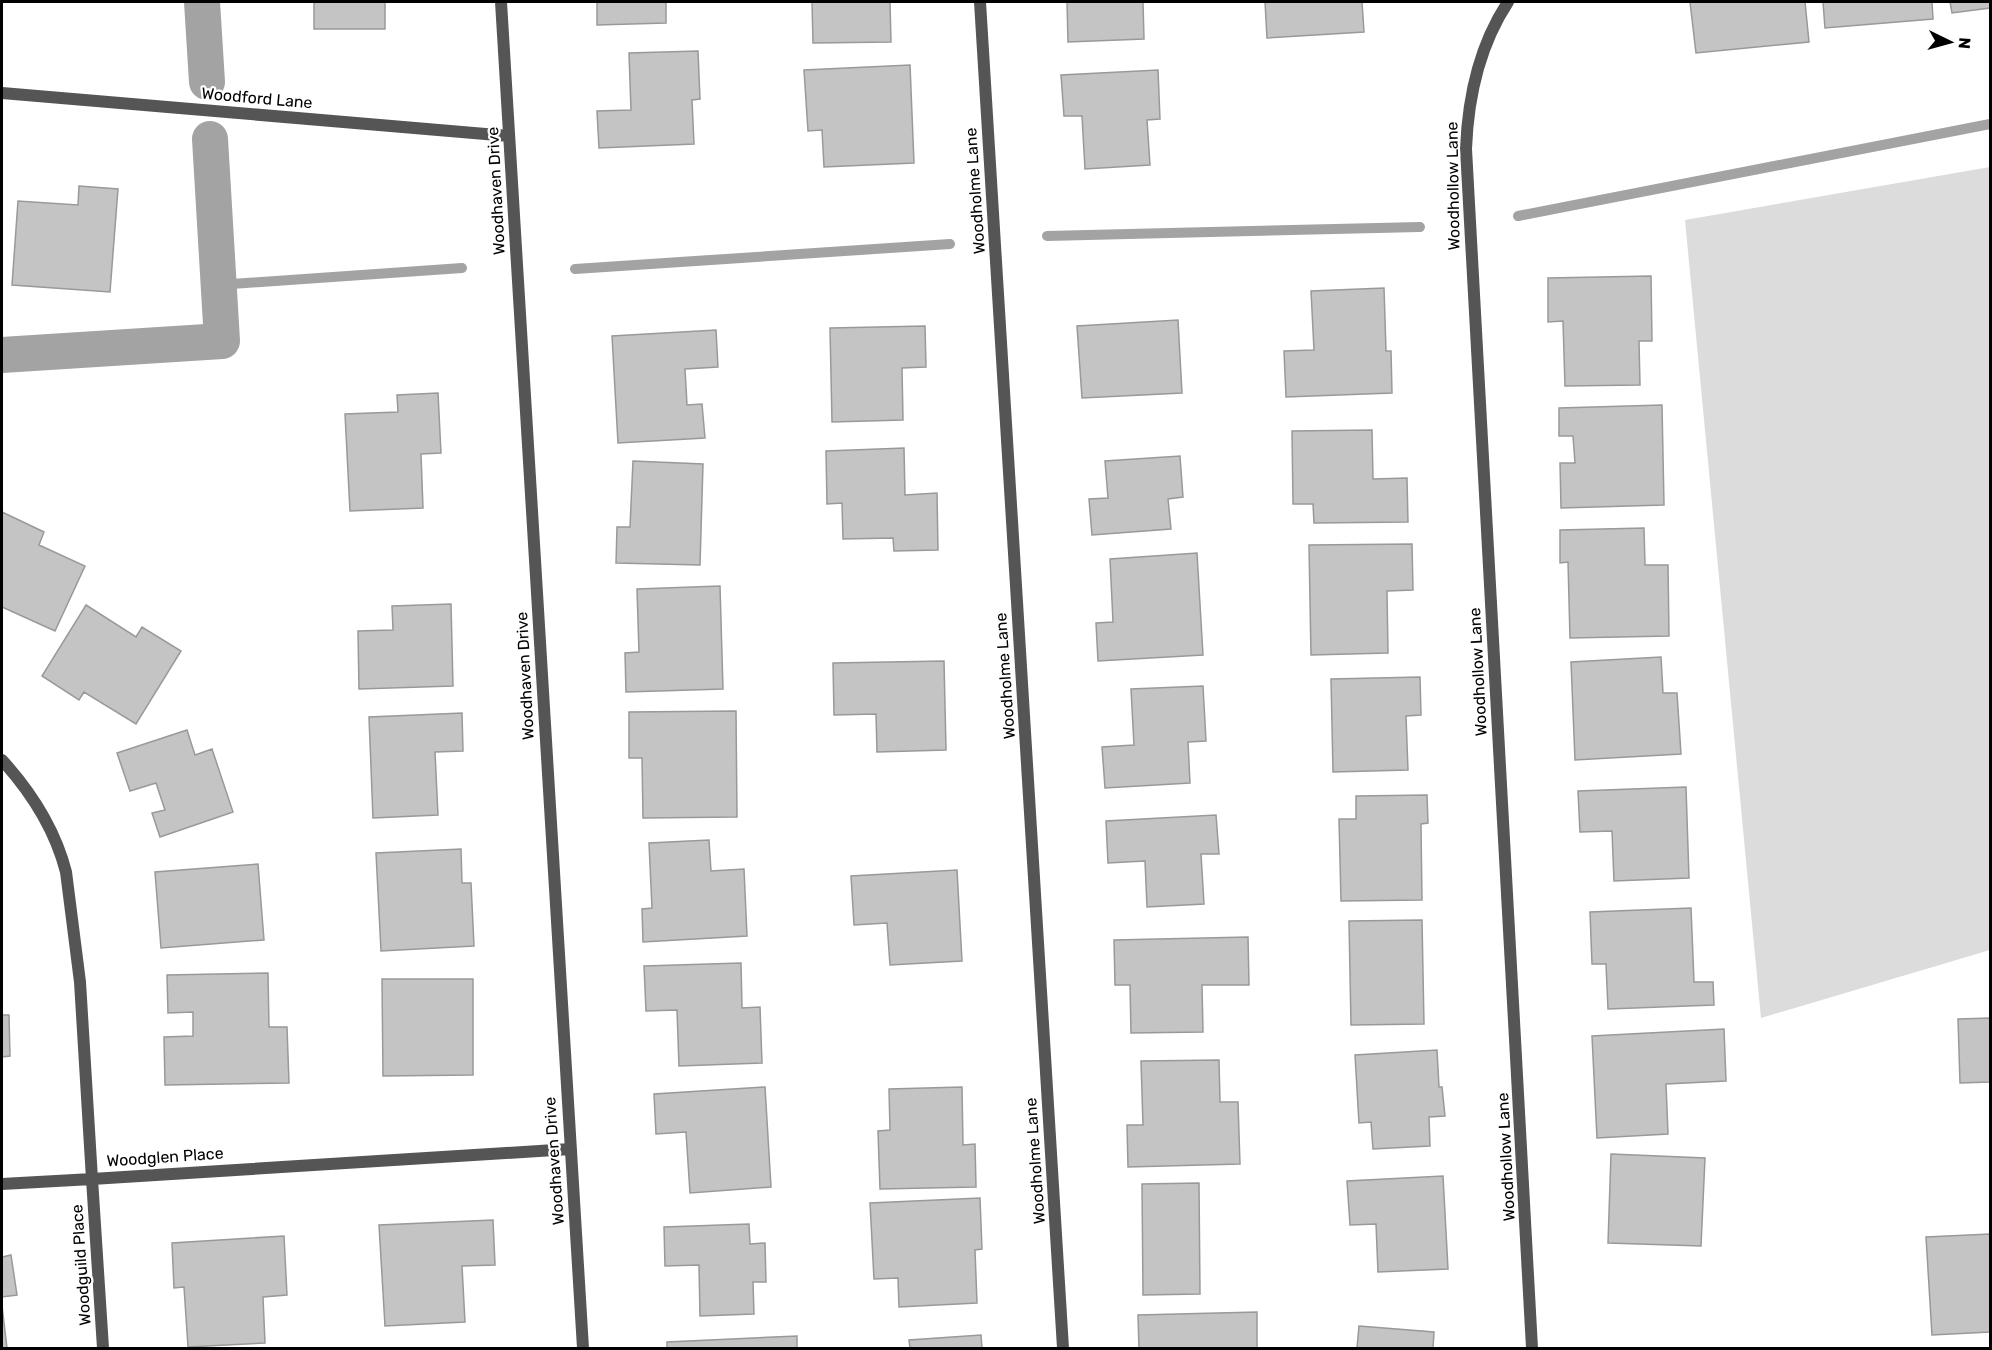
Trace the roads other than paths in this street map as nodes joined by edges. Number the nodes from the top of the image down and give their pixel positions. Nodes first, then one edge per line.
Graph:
1 (501, 2) edge
2 (980, 2) edge
3 (1508, 2) edge
4 (2, 93) edge
5 (509, 136) junction
6 (2, 760) edge
7 (570, 1149) junction
8 (92, 1179) junction
9 (2, 1184) edge
10 (103, 1348) edge
11 (583, 1348) edge
12 (1063, 1348) edge
13 (1532, 1348) edge

1 - 5 street, Woodhaven Drive
2 - 12 street, Woodholme Lane
3 - 13 street, Woodhollow Lane
4 - 5 street, Woodford Lane
5 - 7 street, Woodhaven Drive
6 - 8 street, Woodglen Place
7 - 8 street, Woodglen Place
7 - 11 street, Woodhaven Drive
8 - 9 street
8 - 10 street, Woodguild Place

